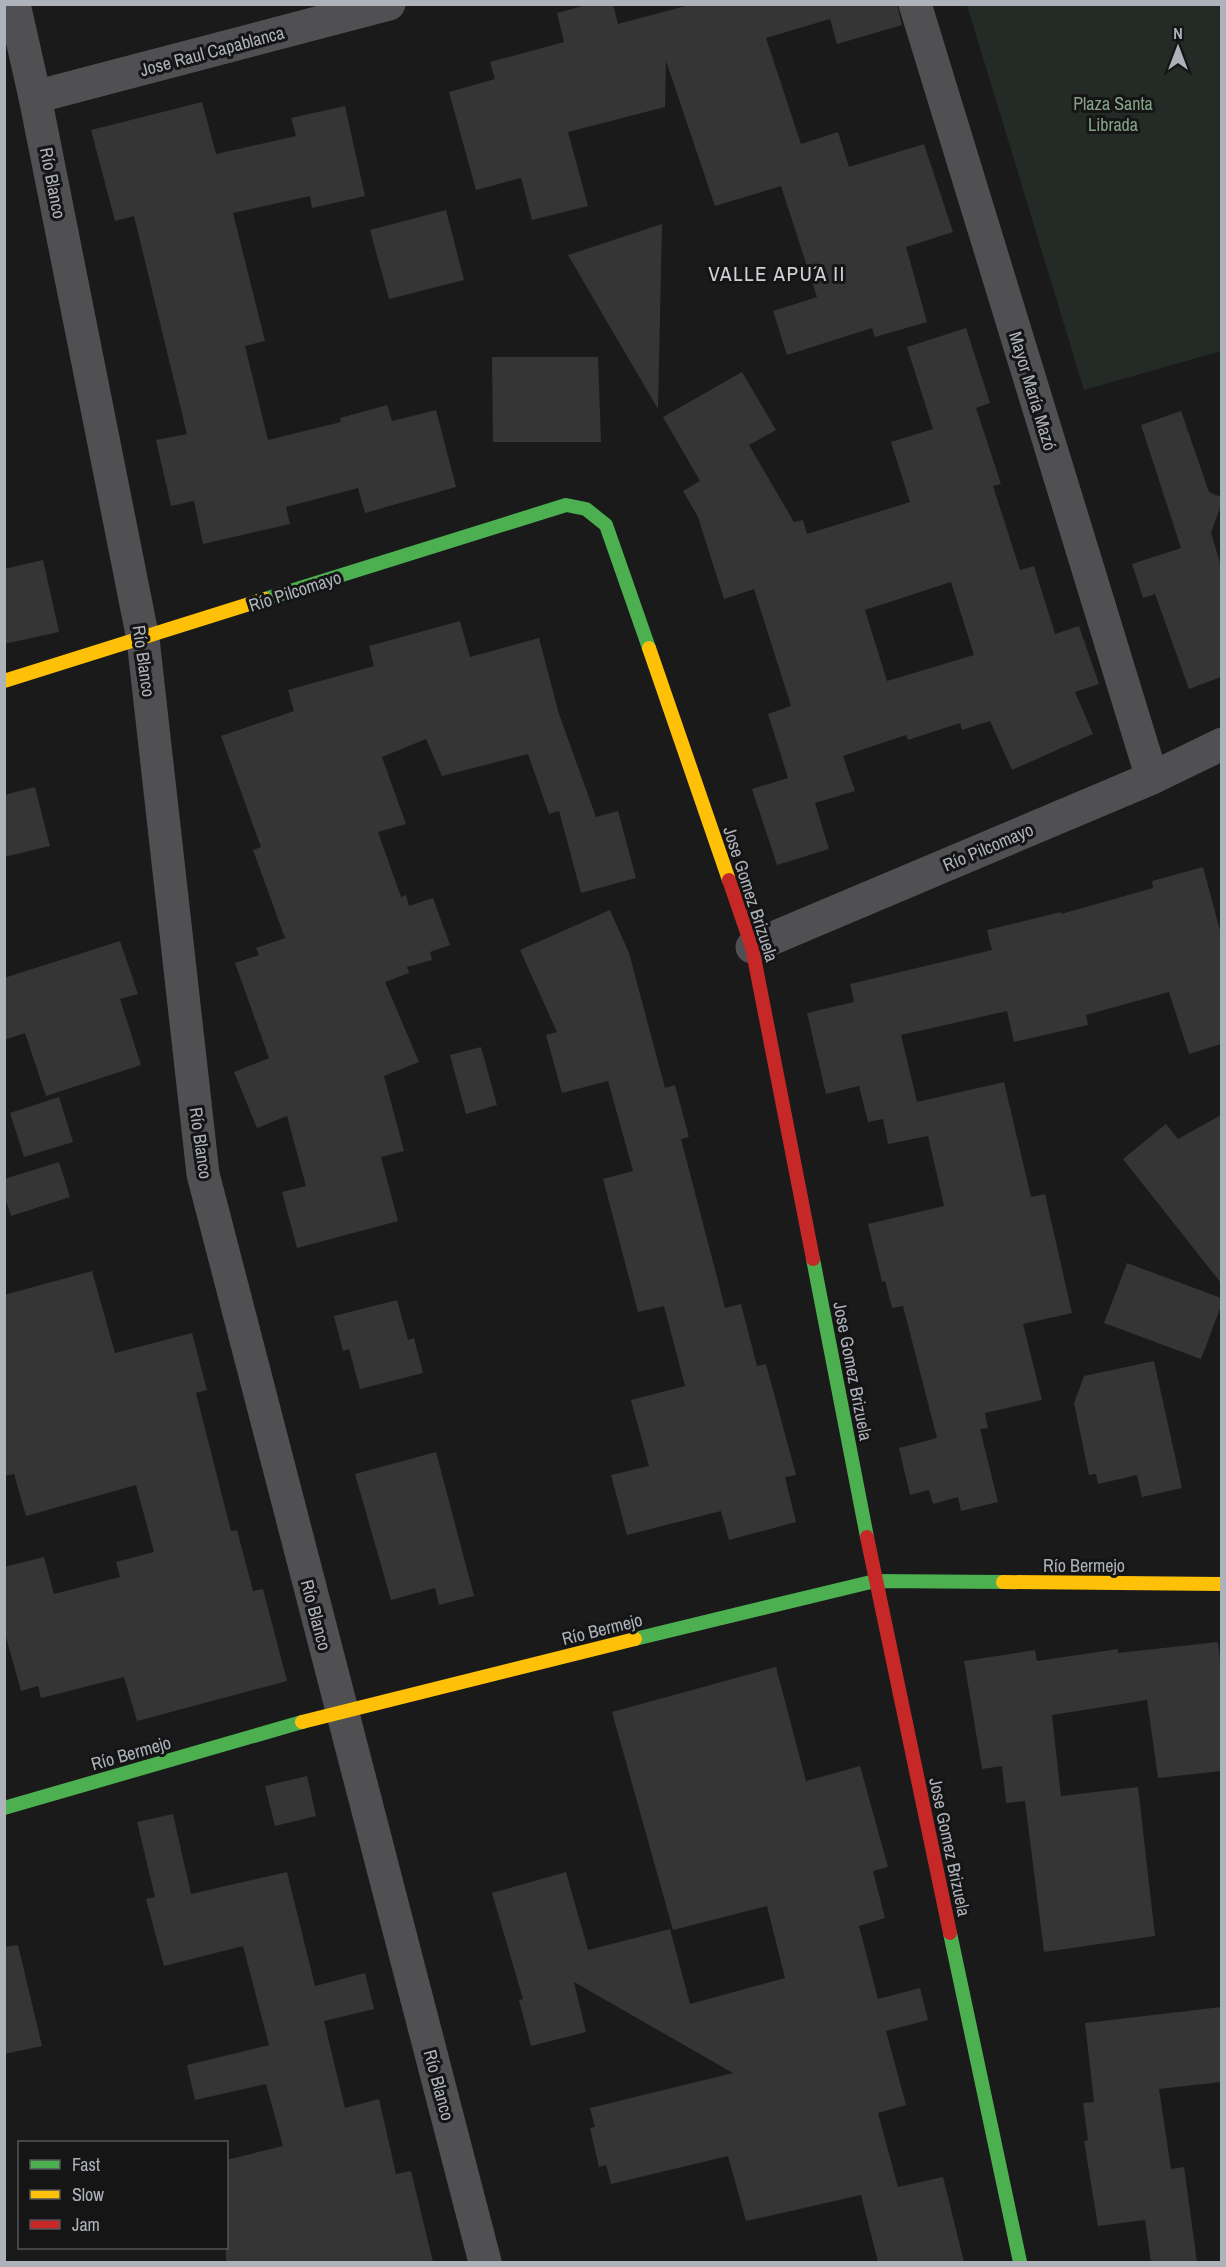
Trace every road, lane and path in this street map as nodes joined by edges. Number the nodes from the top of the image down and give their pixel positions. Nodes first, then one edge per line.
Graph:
1 (14, 4) edge
2 (389, 4) edge
3 (915, 4) edge
4 (35, 97) junction
5 (586, 509) joint
6 (143, 639) junction
7 (4, 681) edge
8 (1221, 744) edge
9 (1152, 778) junction
10 (752, 947) junction
11 (875, 1581) junction
12 (1221, 1584) edge
13 (341, 1711) junction
14 (4, 1808) edge
15 (485, 2262) edge
16 (1020, 2262) edge

1 - 4 street, Río Blanco
2 - 4 street, Jose Raul Capablanca
3 - 9 street, Mayor María Mazó
4 - 6 street, Río Blanco
5 - 6 street, Río Pilcomayo
5 - 10 street, Jose Gomez Brizuela
6 - 7 street, Río Pilcomayo
6 - 13 street, Río Blanco
8 - 9 street, Río Pilcomayo
9 - 10 street, Río Pilcomayo
10 - 11 street, Jose Gomez Brizuela
11 - 12 street, Río Bermejo
11 - 13 street, Río Bermejo
11 - 16 street, Jose Gomez Brizuela
13 - 14 street, Río Bermejo
13 - 15 street, Río Blanco

